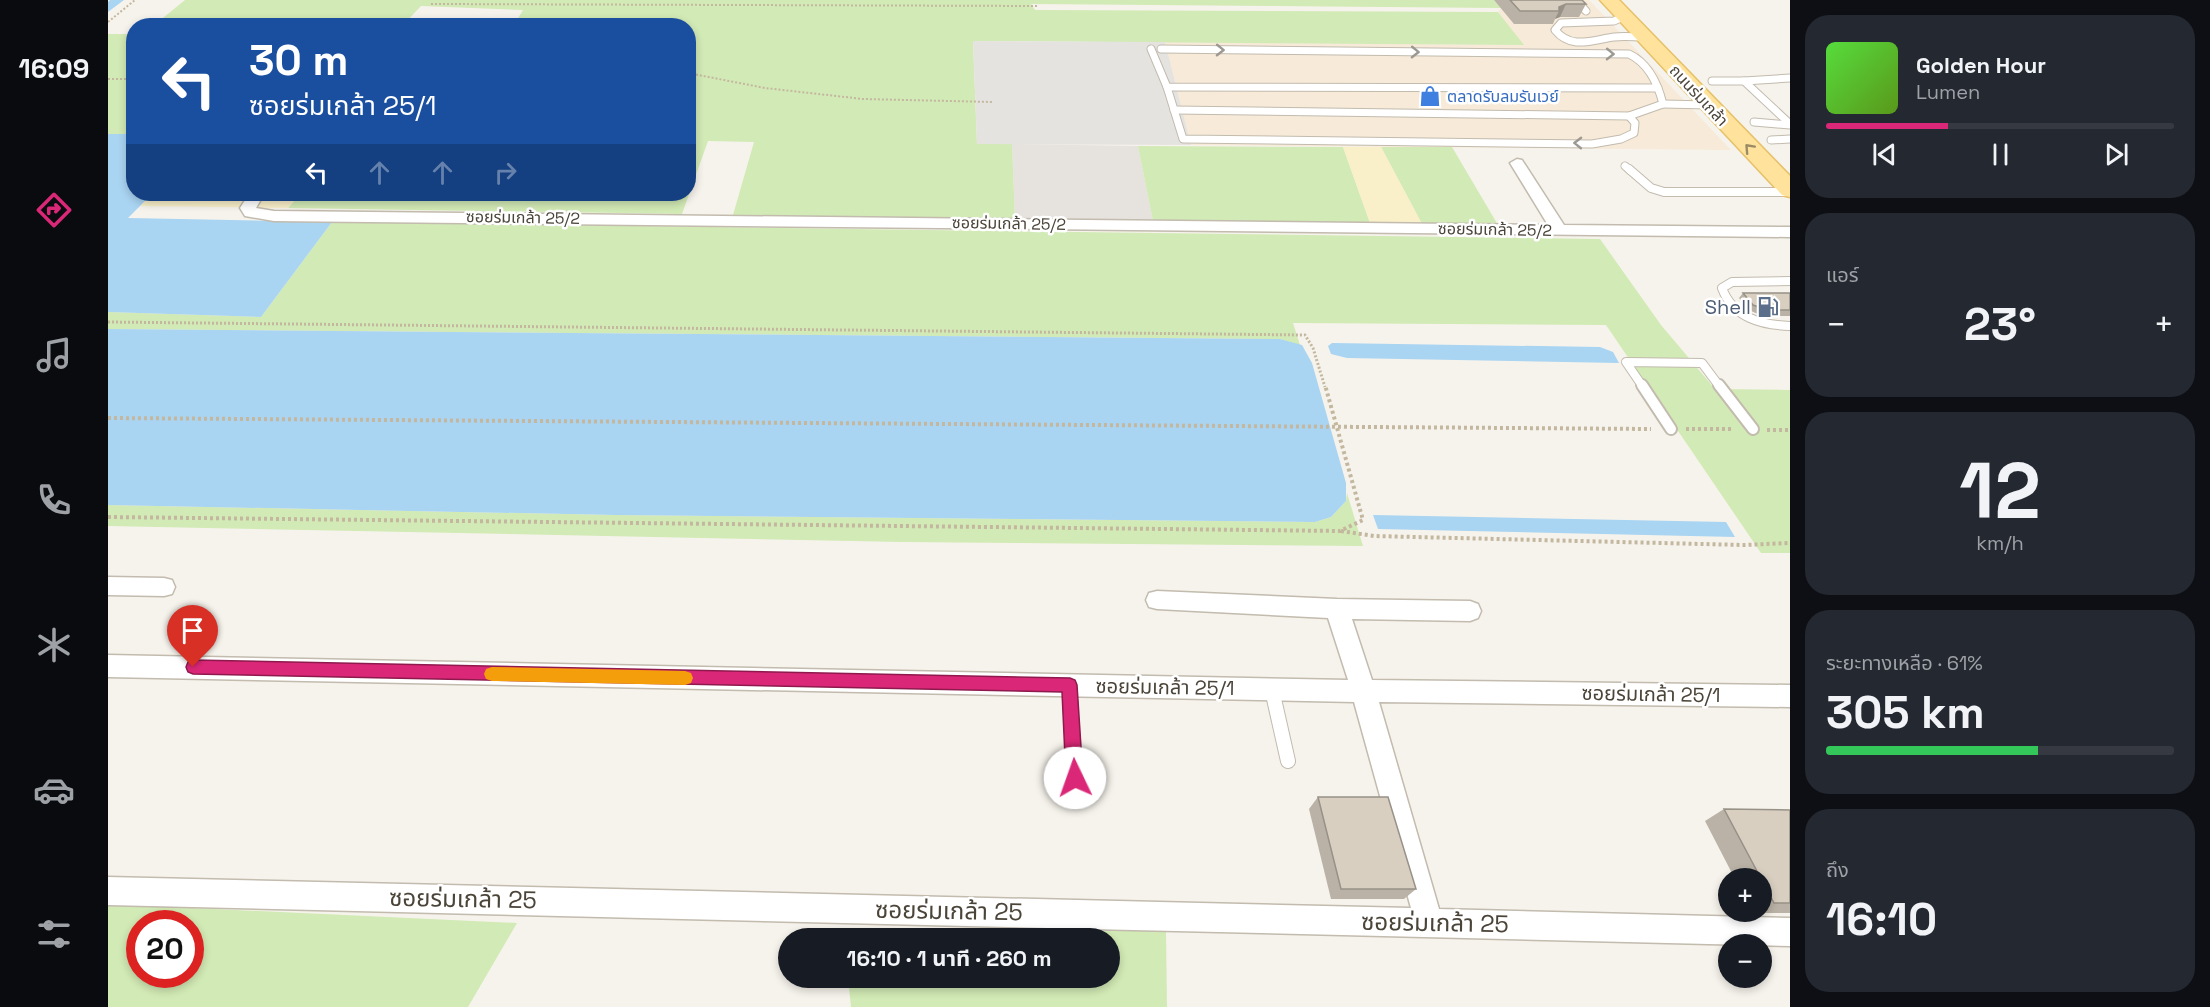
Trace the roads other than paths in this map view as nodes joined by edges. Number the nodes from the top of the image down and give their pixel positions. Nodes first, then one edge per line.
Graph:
1 (1576, 0) edge
2 (1609, 0) edge
3 (1586, 11) edge
4 (1625, 18) edge
5 (1596, 23) junction
6 (1151, 49) dead end
7 (1161, 49) dead end
8 (1790, 78) edge
9 (1712, 81) junction
10 (1744, 81) junction
11 (1167, 87) junction
12 (1658, 88) junction
13 (1663, 104) junction
14 (1709, 105) junction
15 (1174, 110) junction
16 (1629, 116) junction
17 (1754, 122) junction
18 (1790, 124) edge
19 (1780, 140) edge
20 (1790, 159) edge
21 (1517, 163) dead end
22 (1625, 166) dead end
23 (1790, 191) edge
24 (251, 201) edge
25 (1559, 230) junction
26 (1790, 232) edge
27 (1790, 281) edge
28 (1790, 326) edge
29 (1671, 429) road end
30 (1753, 429) road end
31 (108, 586) edge
32 (164, 587) dead end
33 (1156, 600) dead end
34 (1338, 609) junction
35 (1470, 611) dead end
36 (108, 666) edge
37 (1070, 685) junction
38 (1363, 689) junction
39 (1272, 690) junction
40 (1790, 696) edge
41 (1288, 761) dead end
42 (1075, 778) dead end
43 (108, 891) edge
44 (1429, 923) junction
45 (1790, 932) edge

1 - 3 lane
2 - 4 main road, ถนนร่มเกล้า
4 - 5 lane
4 - 5 lane
4 - 5 lane
4 - 9 main road, ถนนร่มเกล้า
4 - 14 main road, ถนนร่มเกล้า
6 - 11 lane
7 -> 12 lane
8 - 10 lane
9 - 10 lane
9 - 17 main road, ถนนร่มเกล้า
10 - 18 lane
11 - 12 lane
11 - 15 lane
12 - 13 lane
13 - 14 lane
13 - 16 lane
23 -> 14 main road, ถนนร่มเกล้า
15 - 16 lane
16 -> 15 lane
17 - 18 lane
17 - 19 main road, ถนนร่มเกล้า
19 - 20 main road, ถนนร่มเกล้า
21 - 25 street
22 - 23 lane
24 - 25 street, ซอยร่มเกล้า 25/2
25 - 26 street, ซอยร่มเกล้า 25/2
27 - 28 lane
29 - 30 lane
31 - 32 street
33 - 34 street
34 - 35 street
34 - 38 street
36 - 37 street, ซอยร่มเกล้า 25/1
37 - 39 street, ซอยร่มเกล้า 25/1
37 - 42 lane
38 - 39 street, ซอยร่มเกล้า 25/1
38 - 40 street, ซอยร่มเกล้า 25/1
38 - 44 street
39 - 41 lane
43 - 44 street, ซอยร่มเกล้า 25
44 - 45 street, ซอยร่มเกล้า 25

